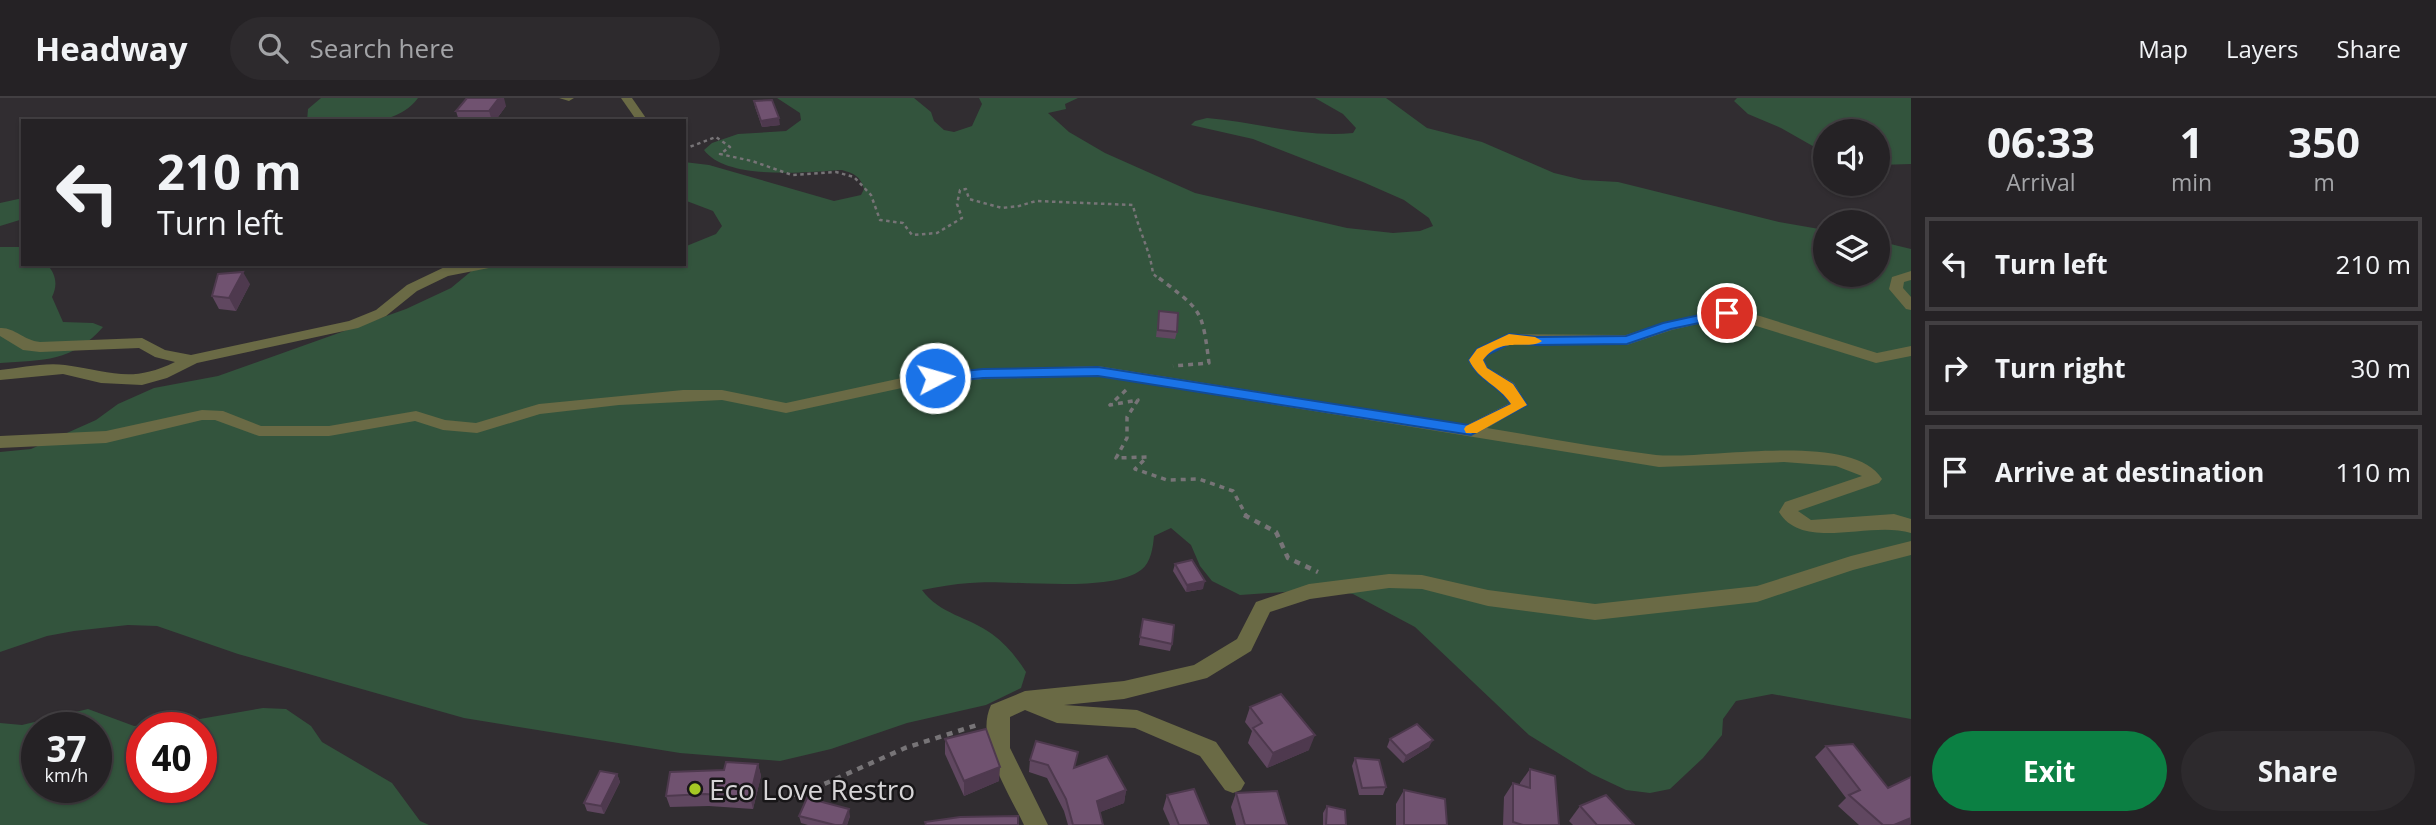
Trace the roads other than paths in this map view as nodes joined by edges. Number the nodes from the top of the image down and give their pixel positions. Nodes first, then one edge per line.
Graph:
1 (626, 98) edge
2 (642, 119) edge
3 (460, 266) edge
4 (481, 266) edge
5 (445, 275) junction
6 (1911, 275) edge
7 (1911, 306) edge
8 (4, 332) dead end
9 (1911, 351) edge
10 (191, 360) junction
11 (0, 375) edge
12 (1471, 430) junction
13 (0, 442) edge
14 (1911, 526) edge
15 (1911, 548) edge
16 (1025, 700) junction
17 (1233, 783) dead end
18 (1036, 825) edge

1 - 2 street
3 - 5 street
4 - 5 street
5 - 10 street
6 - 7 street
8 - 10 street
9 - 12 street
10 - 11 street
12 - 13 street
12 - 14 street
15 - 16 street
16 - 17 street
16 - 18 street

